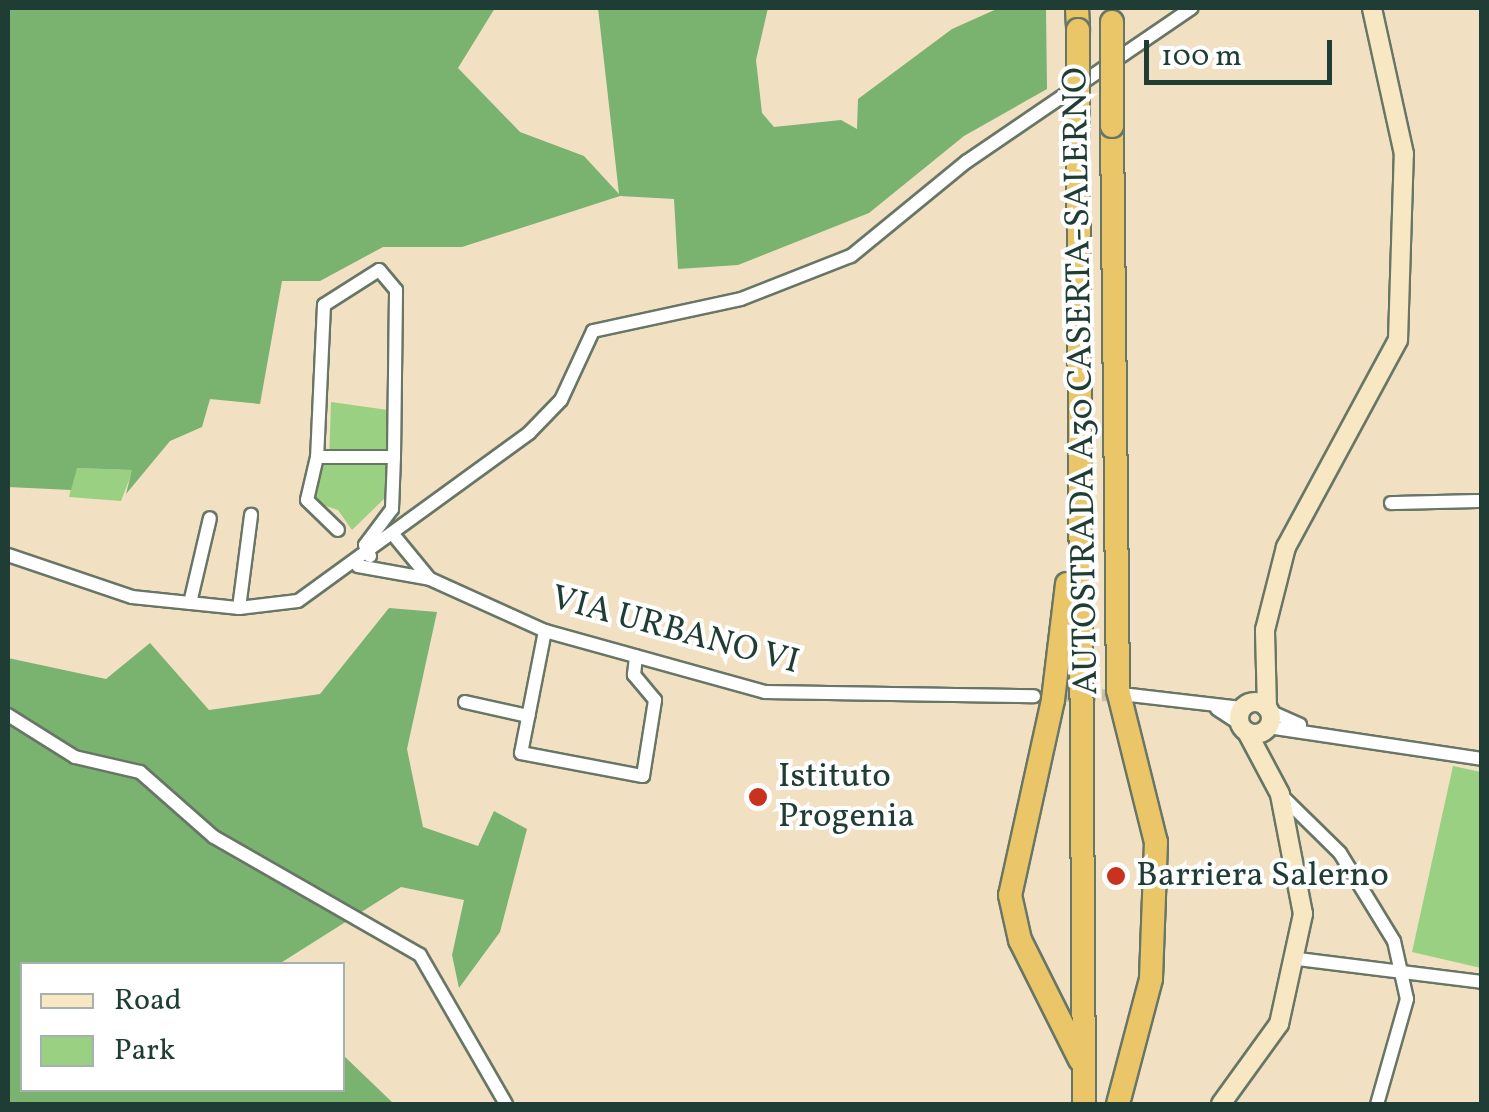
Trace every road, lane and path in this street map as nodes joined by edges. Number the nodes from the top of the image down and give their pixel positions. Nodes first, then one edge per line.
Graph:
1 (1192, 8) edge
2 (1372, 8) edge
3 (1112, 15) edge
4 (1077, 19) edge
5 (1079, 442) junction
6 (394, 456) junction
7 (317, 457) junction
8 (1482, 501) edge
9 (1391, 504) dead end
10 (251, 515) dead end
11 (210, 518) dead end
12 (338, 530) dead end
13 (396, 538) junction
14 (8, 555) edge
15 (370, 556) junction
16 (357, 566) junction
17 (430, 579) junction
18 (190, 604) junction
19 (239, 608) junction
20 (545, 631) junction
21 (636, 656) junction
22 (1130, 694) tunnel mouth
23 (1034, 696) tunnel mouth
24 (466, 702) dead end
25 (8, 715) edge
26 (528, 716) junction
27 (1256, 721) junction
28 (1482, 759) edge
29 (1280, 794) junction
30 (1298, 960) junction
31 (1402, 967) junction
32 (1482, 982) edge
33 (1084, 1067) junction
34 (506, 1104) edge
35 (1084, 1104) edge
36 (1118, 1104) edge
37 (1221, 1104) edge
38 (1377, 1104) edge

1 - 13 street
2 - 27 main road
3 - 36 highway, AUTOSTRADA A30 CASERTA-SALERNO, bridge
4 - 5 highway, AUTOSTRADA A30 CASERTA-SALERNO, bridge
5 - 33 highway, AUTOSTRADA A30 CASERTA-SALERNO
5 - 33 highway
6 - 7 street
6 - 7 street
6 - 15 street
7 - 12 street
8 - 9 street
10 - 19 street
11 - 18 street
13 - 15 street
13 - 17 street, VIA URBANO VI
14 - 18 street
15 - 16 street
16 - 17 street, VIA URBANO VI
16 - 19 street
17 - 20 street, VIA URBANO VI
18 - 19 street
20 - 21 street, VIA URBANO VI
20 - 26 street
21 - 23 street, VIA URBANO VI
21 - 26 street
22 - 27 street
24 - 26 street
25 - 34 street
27 - 28 street
27 - 29 main road
29 - 30 main road
29 - 31 street
30 - 31 street
30 - 37 main road
31 - 32 street
31 - 38 street
33 - 35 highway, AUTOSTRADA A30 CASERTA-SALERNO

